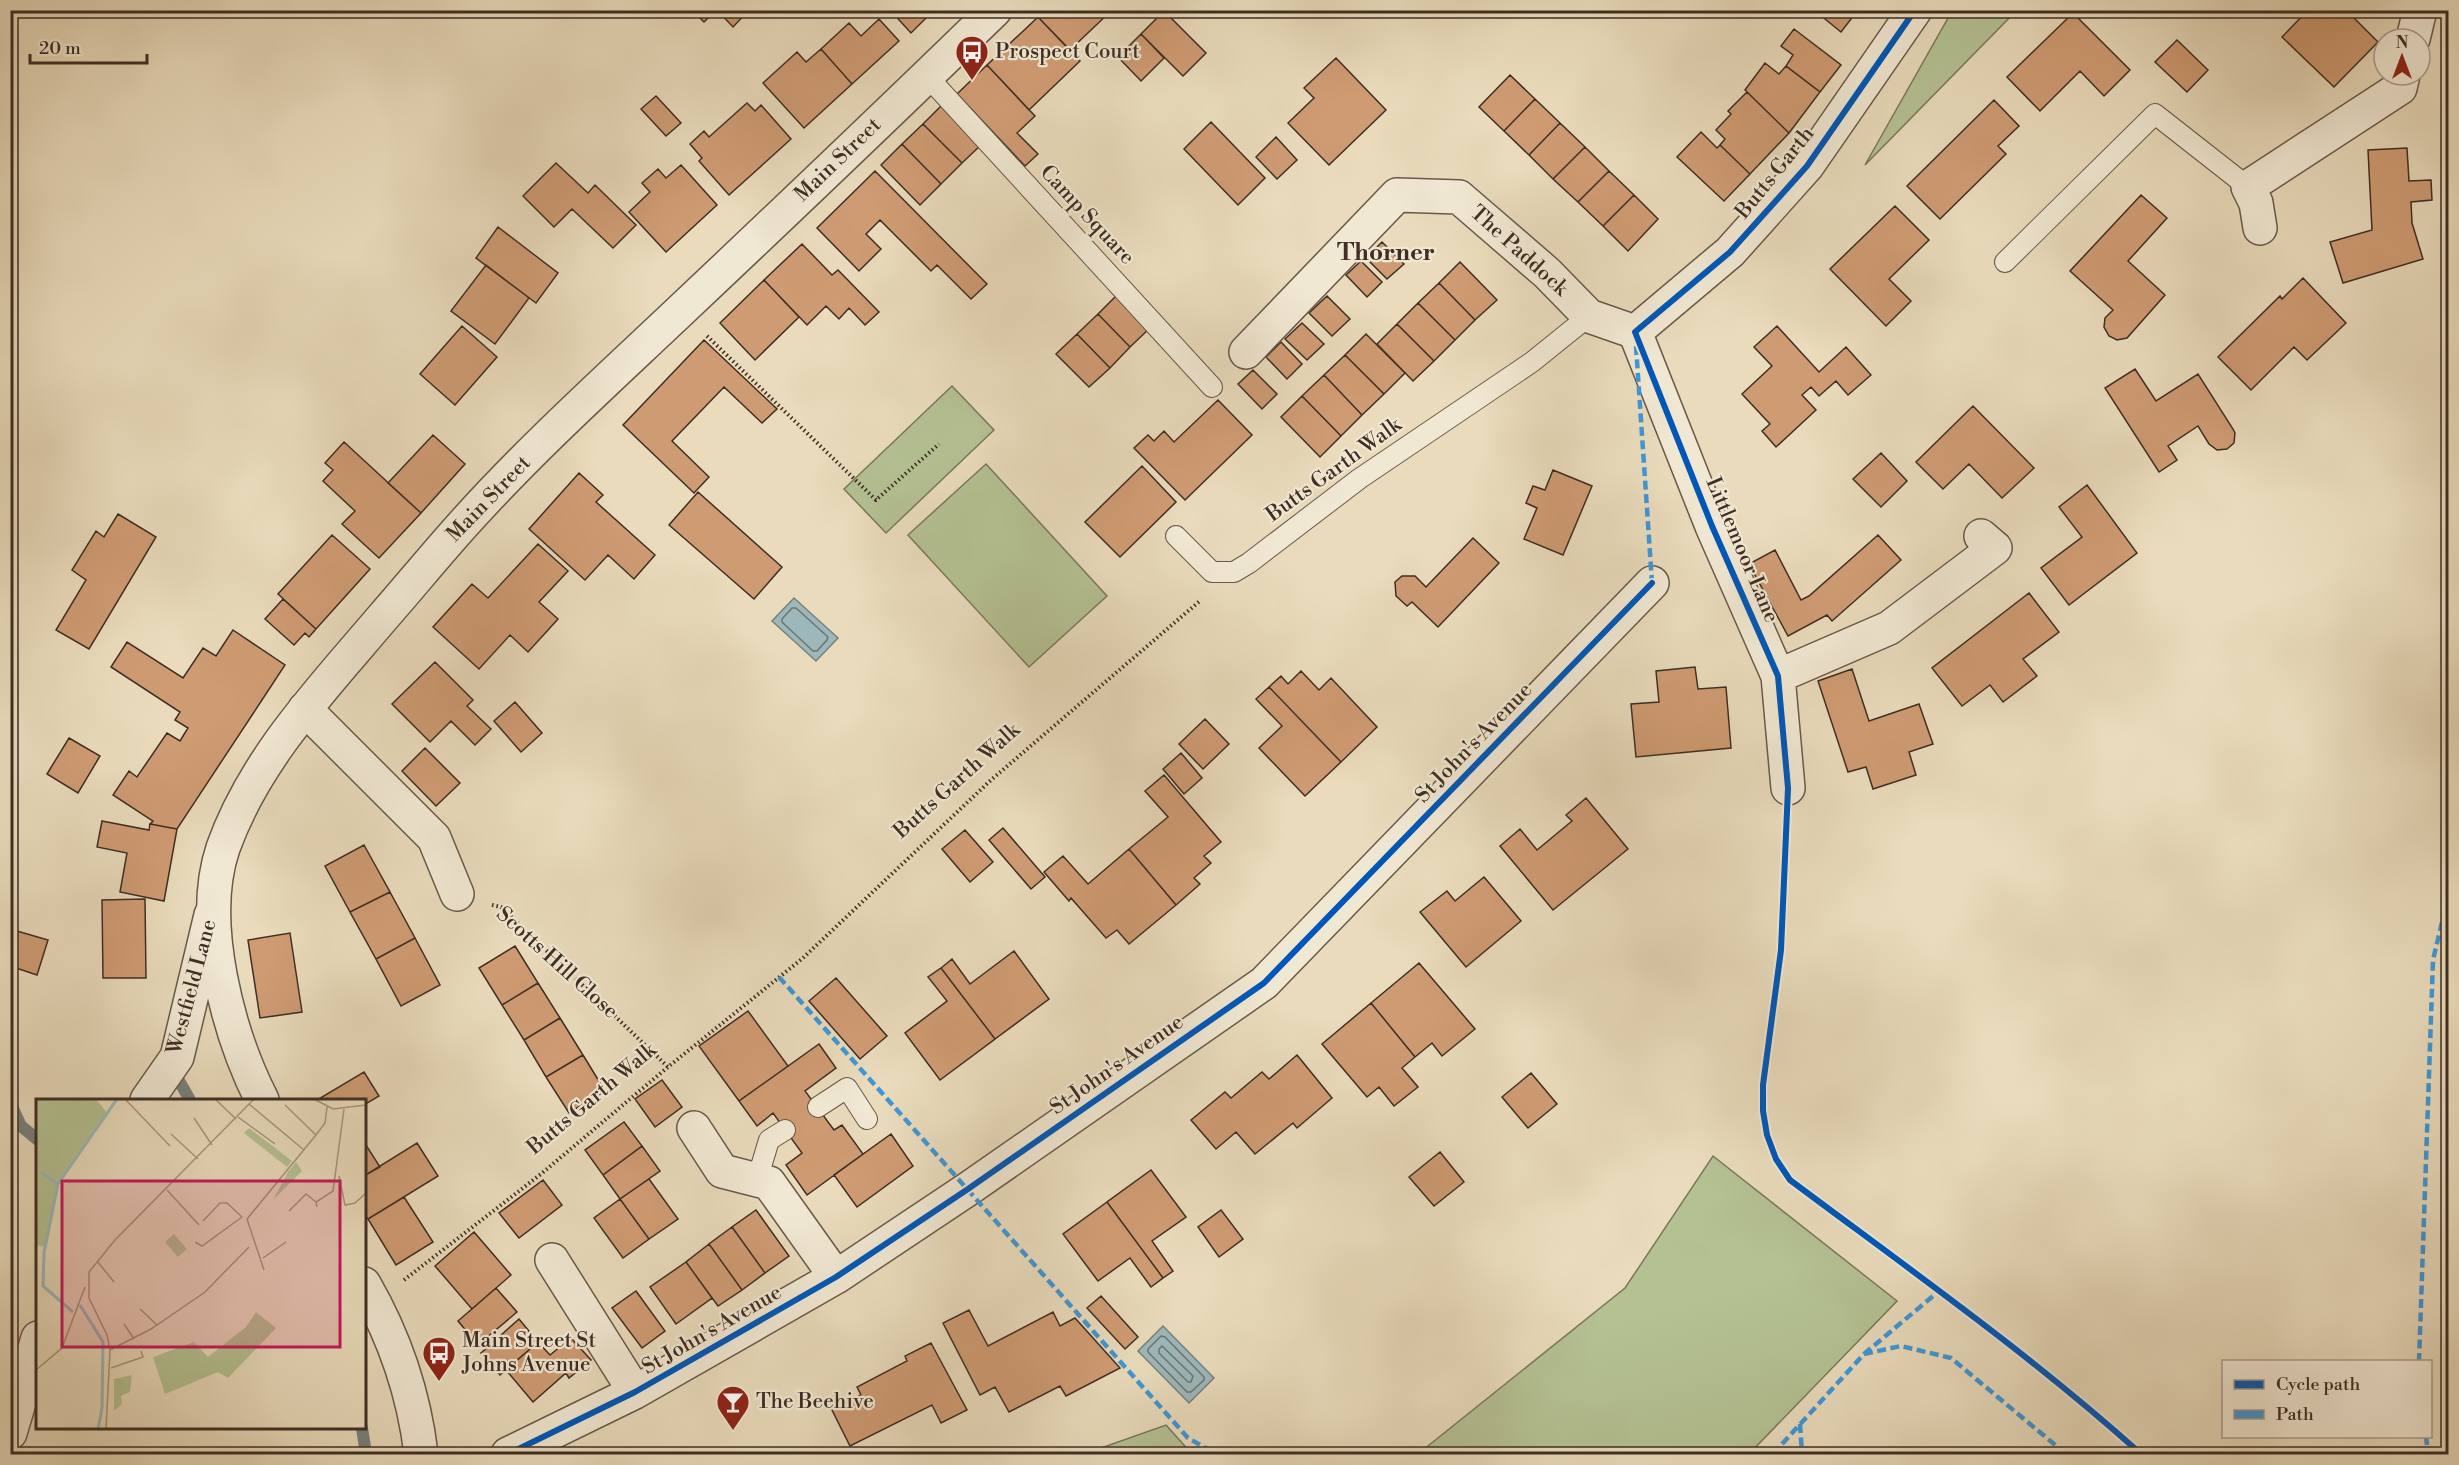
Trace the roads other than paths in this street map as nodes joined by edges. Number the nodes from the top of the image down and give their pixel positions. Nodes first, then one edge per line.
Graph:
1 (995, 10) edge
2 (1916, 10) edge
3 (2420, 10) edge
4 (2416, 27) edge
5 (927, 76) junction
6 (2400, 87) edge
7 (2248, 187) junction
8 (2260, 228) dead end
9 (2005, 262) dead end
10 (1589, 316) junction
11 (1635, 332) junction
12 (1246, 352) dead end
13 (1212, 387) dead end
14 (1176, 536) dead end
15 (1981, 536) dead end
16 (1652, 583) dead end
17 (1778, 676) junction
18 (305, 709) junction
19 (1788, 788) dead end
20 (457, 894) road end
21 (214, 903) junction
22 (148, 1099) edge
23 (261, 1099) edge
24 (818, 1107) dead end
25 (867, 1119) dead end
26 (694, 1128) dead end
27 (785, 1130) dead end
28 (757, 1180) junction
29 (552, 1260) dead end
30 (836, 1276) junction
31 (370, 1293) edge
32 (36, 1345) edge
33 (635, 1392) junction
34 (10, 1433) edge
35 (421, 1455) edge
36 (508, 1455) edge

1 - 5 street, Main Street
2 - 11 street, Butts Garth
3 - 4 street
5 - 13 lane, Camp Square
5 - 18 street, Main Street
6 - 7 street
7 - 8 street
7 - 9 lane
10 - 11 street, The Paddock
10 - 12 street, The Paddock
10 - 14 lane, Butts Garth Walk
11 - 17 street, Littlemoor Lane
15 - 17 street
16 - 30 street, St John's Avenue
17 - 19 street, Littlemoor Lane
18 - 20 street
18 - 21 street, Main Street
21 - 22 street, Westfield Lane
21 - 23 street, Main Street
24 - 25 lane
26 - 28 street
27 - 28 lane
28 - 30 street
29 - 33 street
30 - 33 street, St John's Avenue
31 - 35 street
32 - 34 street
33 - 36 street, St John's Avenue

